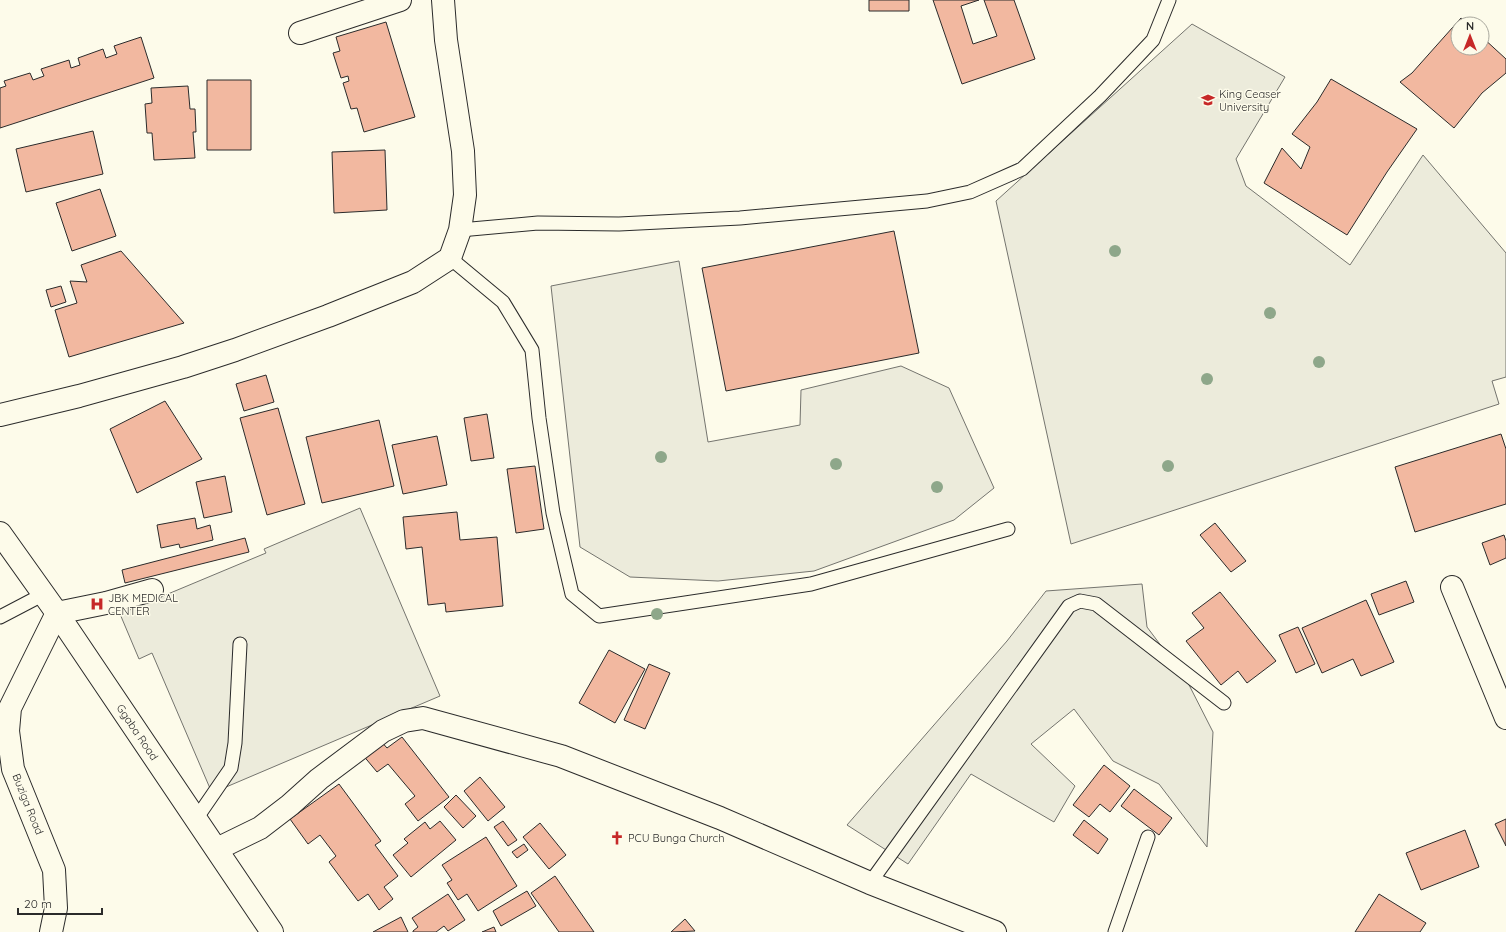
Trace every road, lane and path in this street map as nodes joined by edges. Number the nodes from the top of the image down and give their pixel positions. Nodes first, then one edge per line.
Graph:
1 (400, 0) edge
2 (443, 0) edge
3 (1169, 0) edge
4 (300, 32) dead end
5 (460, 230) junction
6 (450, 258) junction
7 (0, 415) edge
8 (1008, 529) dead end
9 (0, 533) edge
10 (1452, 587) dead end
11 (152, 590) dead end
12 (44, 594) junction
13 (57, 613) junction
14 (0, 617) edge
15 (240, 644) dead end
16 (1224, 704) dead end
17 (1506, 718) edge
18 (196, 819) junction
19 (1148, 837) dead end
20 (217, 849) junction
21 (870, 882) junction
22 (51, 932) edge
23 (272, 932) edge
24 (995, 932) edge
25 (1115, 932) edge

1 - 4 street
2 - 5 street
3 - 5 lane
5 - 6 street
6 - 7 street
6 - 8 lane
9 - 12 street, Ggaba Road
10 - 17 street
11 - 13 street
12 - 13 street, Ggaba Road
12 - 14 lane
13 - 18 street, Ggaba Road
13 - 22 street, Buziga Road
15 - 18 lane
16 - 21 lane
18 - 20 street, Ggaba Road
19 - 25 lane
20 - 21 street
20 - 23 street, Ggaba Road
21 - 24 street

